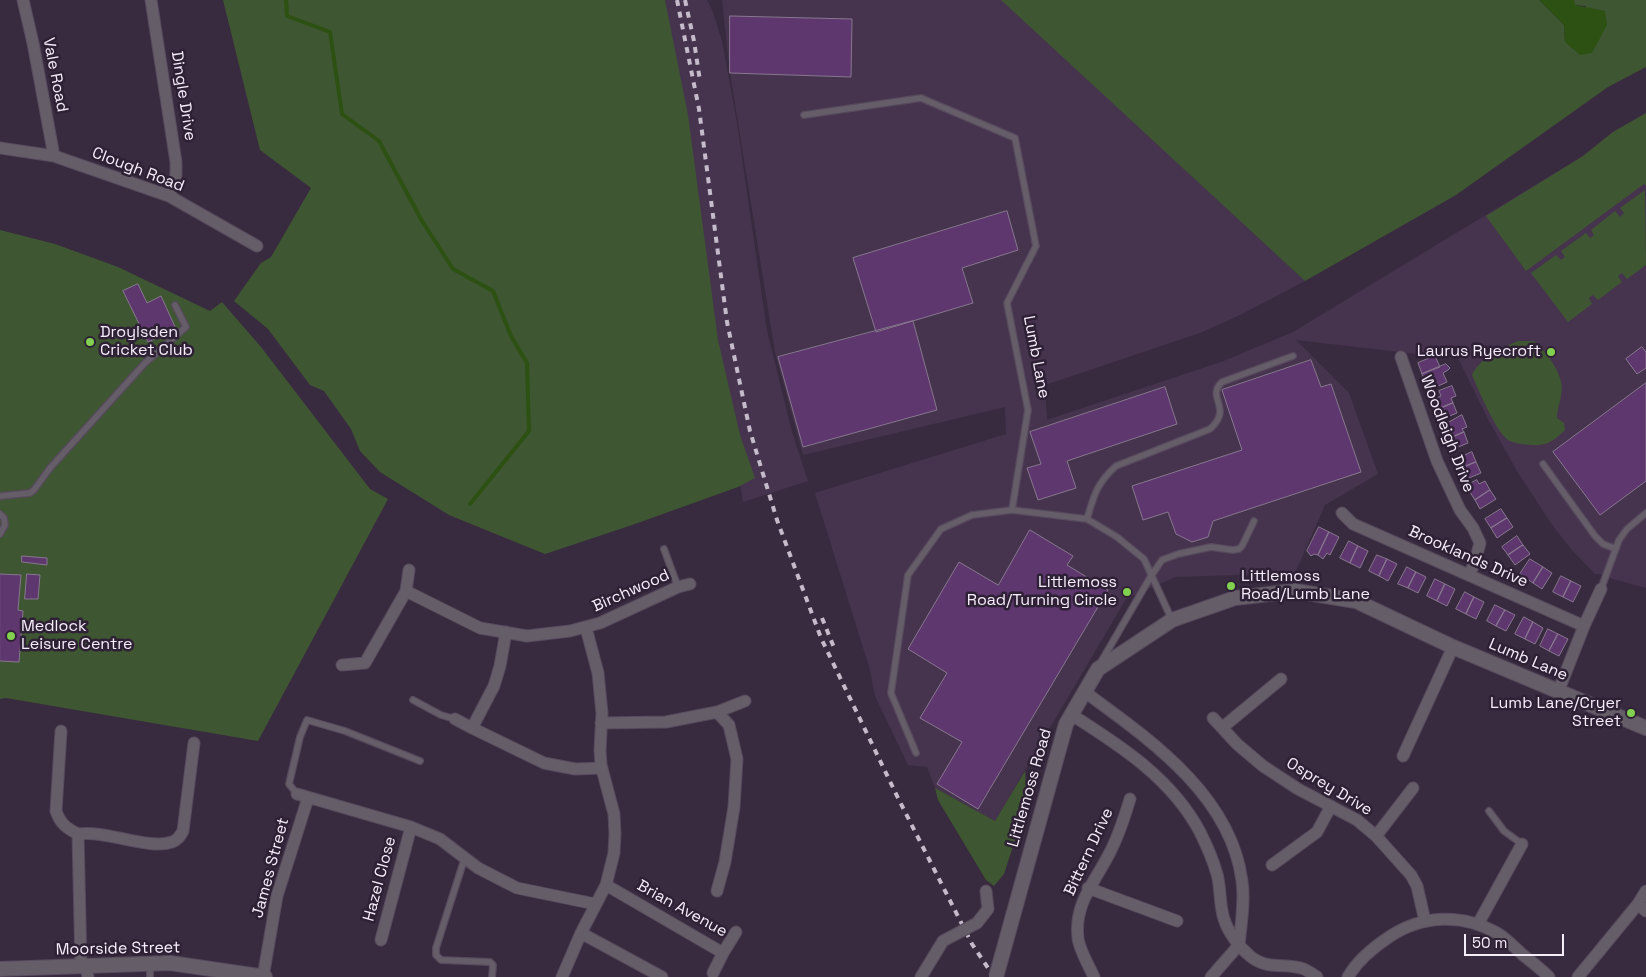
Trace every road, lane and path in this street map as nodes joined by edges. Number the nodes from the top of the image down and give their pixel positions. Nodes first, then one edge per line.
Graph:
1 (23, 0) edge
2 (151, 0) edge
3 (804, 115) dead end
4 (0, 148) edge
5 (54, 156) junction
6 (169, 196) junction
7 (257, 246) dead end
8 (175, 305) dead end
9 (1293, 356) dead end
10 (1400, 357) dead end
11 (1543, 464) dead end
12 (0, 496) edge
13 (0, 504) edge
14 (1012, 510) junction
15 (1342, 513) dead end
16 (1646, 513) edge
17 (0, 514) edge
18 (1087, 520) junction
19 (1254, 521) dead end
20 (0, 534) edge
21 (664, 549) dead end
22 (1616, 549) junction
23 (409, 570) dead end
24 (1469, 575) junction
25 (1151, 576) junction
26 (690, 584) dead end
27 (678, 587) junction
28 (1601, 590) joint
29 (406, 591) junction
30 (1172, 620) junction
31 (1584, 626) junction
32 (586, 628) junction
33 (506, 632) junction
34 (1453, 648) junction
35 (342, 665) dead end
36 (1098, 669) junction
37 (1281, 679) dead end
38 (1085, 692) junction
39 (1558, 692) junction
40 (413, 700) dead end
41 (745, 701) dead end
42 (717, 712) junction
43 (1072, 715) junction
44 (1213, 718) dead end
45 (455, 719) joint
46 (601, 723) junction
47 (1223, 727) junction
48 (472, 728) junction
49 (1646, 728) edge
50 (61, 731) dead end
51 (194, 743) dead end
52 (916, 753) dead end
53 (1403, 756) dead end
54 (420, 761) dead end
55 (602, 768) junction
56 (1413, 788) dead end
57 (303, 796) junction
58 (1130, 799) dead end
59 (1331, 806) junction
60 (1489, 811) dead end
61 (411, 827) junction
62 (78, 834) junction
63 (1376, 836) junction
64 (1522, 844) joint
65 (465, 857) junction
66 (1272, 865) dead end
67 (606, 885) junction
68 (1088, 888) junction
69 (717, 891) dead end
70 (1646, 891) edge
71 (986, 892) dead end
72 (595, 904) junction
73 (1642, 908) edge
74 (1177, 920) dead end
75 (1425, 921) junction
76 (1478, 924) junction
77 (736, 932) dead end
78 (581, 933) junction
79 (381, 940) dead end
80 (1239, 946) junction
81 (723, 953) junction
82 (85, 970) edge
83 (5, 971) edge
84 (150, 971) edge
85 (713, 973) dead end
86 (264, 977) edge
87 (492, 977) edge
88 (562, 977) edge
89 (662, 977) edge
90 (921, 977) edge
91 (996, 977) edge
92 (1094, 977) edge
93 (1211, 977) edge
94 (1317, 977) edge
95 (1348, 977) edge
96 (1549, 977) edge
97 (1578, 977) edge

1 - 5 street, Vale Road
2 - 6 street, Dingle Drive
3 - 14 lane, Lumb Lane
4 - 5 street, Clough Road
5 - 6 street, Clough Road
6 - 7 street, Clough Road
8 - 12 lane
9 - 18 lane
10 - 24 street, Woodleigh Drive
11 - 22 lane
12 - 13 lane
14 - 18 lane
14 - 52 lane
15 - 24 street, Brooklands Drive
16 - 22 lane
17 - 20 lane
18 - 25 lane
19 - 25 lane
21 - 27 lane
22 - 28 lane
23 - 29 street
24 - 31 street, Brooklands Drive
25 - 30 lane
25 - 36 lane
26 - 27 street, Birchwood
27 - 32 street, Birchwood
28 - 31 street
29 - 33 street, Birchwood
29 - 35 street
30 - 34 street, Littlemoss Road
30 - 36 street, Littlemoss Road
31 - 39 street
32 - 33 street, Birchwood
32 - 46 street
33 - 48 street
34 - 39 street, Lumb Lane
34 - 53 street
36 - 38 street, Littlemoss Road
37 - 47 street
38 - 43 street, Littlemoss Road
38 - 80 street
39 - 49 street, Lumb Lane
40 - 45 lane
41 - 42 street
42 - 46 street
42 - 69 street
43 - 80 street
43 - 91 street, Littlemoss Road, bridge
44 - 47 street, Osprey Drive
45 - 48 street
46 - 55 street
47 - 59 street, Osprey Drive
48 - 55 street
50 - 62 street
51 - 62 street
54 - 57 lane
55 - 67 street
56 - 63 street
57 - 61 street
57 - 86 street, James Street
58 - 68 street, Bittern Drive
59 - 63 street, Osprey Drive
59 - 66 street
60 - 64 lane
61 - 65 street
61 - 79 street, Hazel Close
62 - 82 street
63 - 75 street, Osprey Drive
64 - 76 street
65 - 72 street
65 - 87 lane
67 - 72 street
67 - 81 street, Brian Avenue
68 - 74 street
68 - 92 street, Bittern Drive
70 - 73 street
71 - 90 street, bridge
72 - 78 street
73 - 97 street
75 - 76 street
75 - 95 street
76 - 96 street
77 - 81 street, Brian Avenue
78 - 88 street
78 - 89 street
80 - 93 street
80 - 94 street
81 - 85 street
82 - 83 street, Moorside Street
82 - 84 street, Moorside Street
84 - 86 street, Moorside Street

